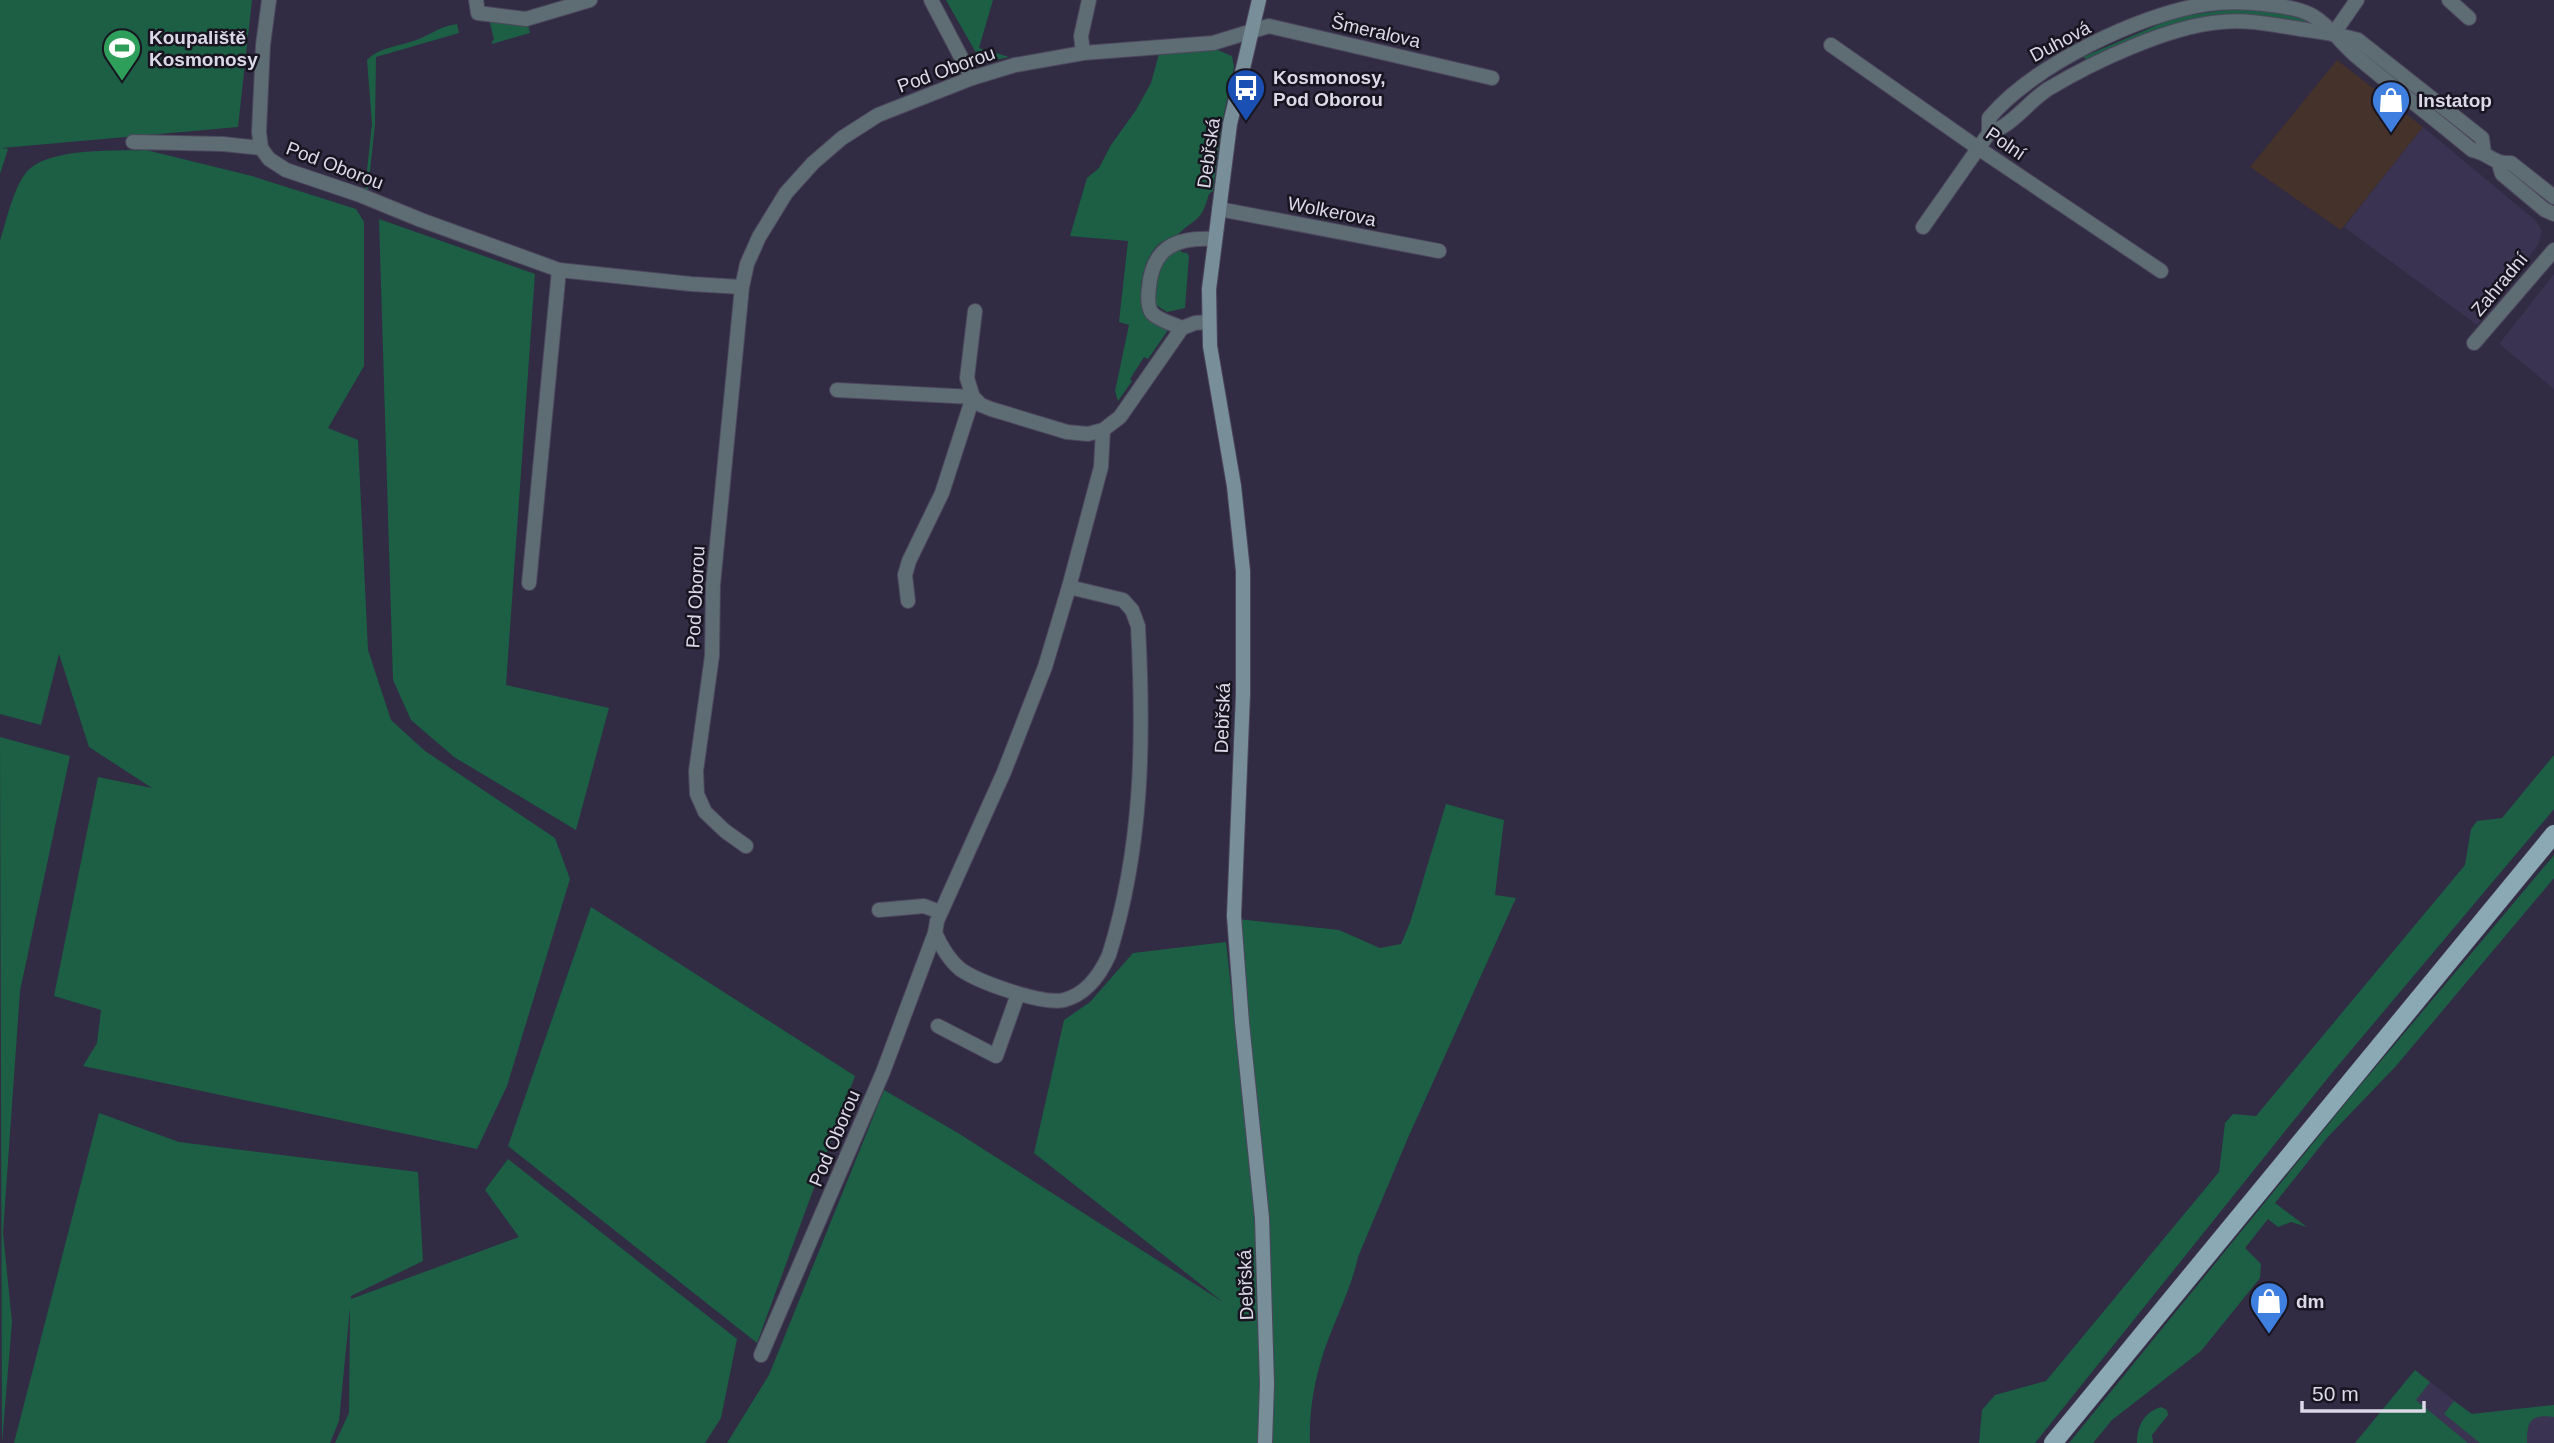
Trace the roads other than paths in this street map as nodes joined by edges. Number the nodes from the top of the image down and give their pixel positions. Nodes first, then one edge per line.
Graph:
1 (270, 0) edge
2 (476, 0) edge
3 (590, 0) edge
4 (930, 0) edge
5 (1089, 0) edge
6 (1259, 0) edge
7 (2357, 0) edge
8 (2449, 0) edge
9 (2469, 18) dead end
10 (1252, 32) junction
11 (2334, 33) junction
12 (1831, 45) dead end
13 (1083, 53) junction
14 (2062, 60) junction
15 (2071, 76) junction
16 (972, 78) junction
17 (1492, 78) dead end
18 (1989, 133) junction
19 (133, 142) dead end
20 (261, 148) junction
21 (1978, 148) junction
22 (2500, 164) junction
23 (2554, 197) edge
24 (1219, 209) junction
25 (2554, 214) edge
26 (1923, 227) dead end
27 (1214, 239) junction
28 (2554, 250) edge
29 (1438, 251) dead end
30 (559, 270) junction
31 (2161, 271) dead end
32 (742, 287) junction
33 (975, 312) dead end
34 (1209, 322) junction
35 (1182, 328) junction
36 (2474, 343) dead end
37 (836, 390) dead end
38 (973, 397) junction
39 (1103, 430) junction
40 (529, 583) dead end
41 (1069, 587) junction
42 (908, 601) dead end
43 (2554, 834) edge
44 (746, 846) dead end
45 (879, 910) dead end
46 (940, 912) junction
47 (935, 933) junction
48 (1018, 994) junction
49 (937, 1026) dead end
50 (761, 1354) dead end
51 (1265, 1443) edge
52 (2053, 1443) edge

1 - 20 street
2 - 3 street
4 - 16 street
5 - 13 street
6 - 10 main road, Debřská
7 - 11 street
8 - 9 street
10 - 13 street, Pod Oborou
10 - 17 street, Šmeralova
10 - 24 main road, Debřská
11 - 14 street, Duhová
11 - 15 street, Duhová
11 - 22 street, Duhová
12 - 21 street, Polní
13 - 16 street, Pod Oborou
14 - 15 street
14 - 18 street, Duhová
15 - 18 street, Duhová
16 - 32 street, Pod Oborou
18 - 21 street, Duhová
19 - 20 street, Pod Oborou
20 - 30 street, Pod Oborou
21 - 26 street, Duhová
21 - 31 street, Polní
22 - 23 street, Duhová
22 - 25 street, Duhová
24 - 27 main road, Debřská
24 - 29 street, Wolkerova
27 - 34 main road, Debřská
27 - 35 street
28 - 36 street, Zahradní
30 - 32 street, Pod Oborou
30 - 40 street
32 - 44 street, Pod Oborou
33 - 38 street
34 - 35 street
34 - 51 main road, Debřská
35 - 39 street
37 - 38 street
38 - 39 street
38 - 42 street
39 - 41 street, Pod Oborou
41 - 46 street, Pod Oborou
41 - 48 street
43 - 52 main road
45 - 46 street
46 - 47 street, Pod Oborou
47 - 48 street
47 - 50 street, Pod Oborou
48 - 49 street

